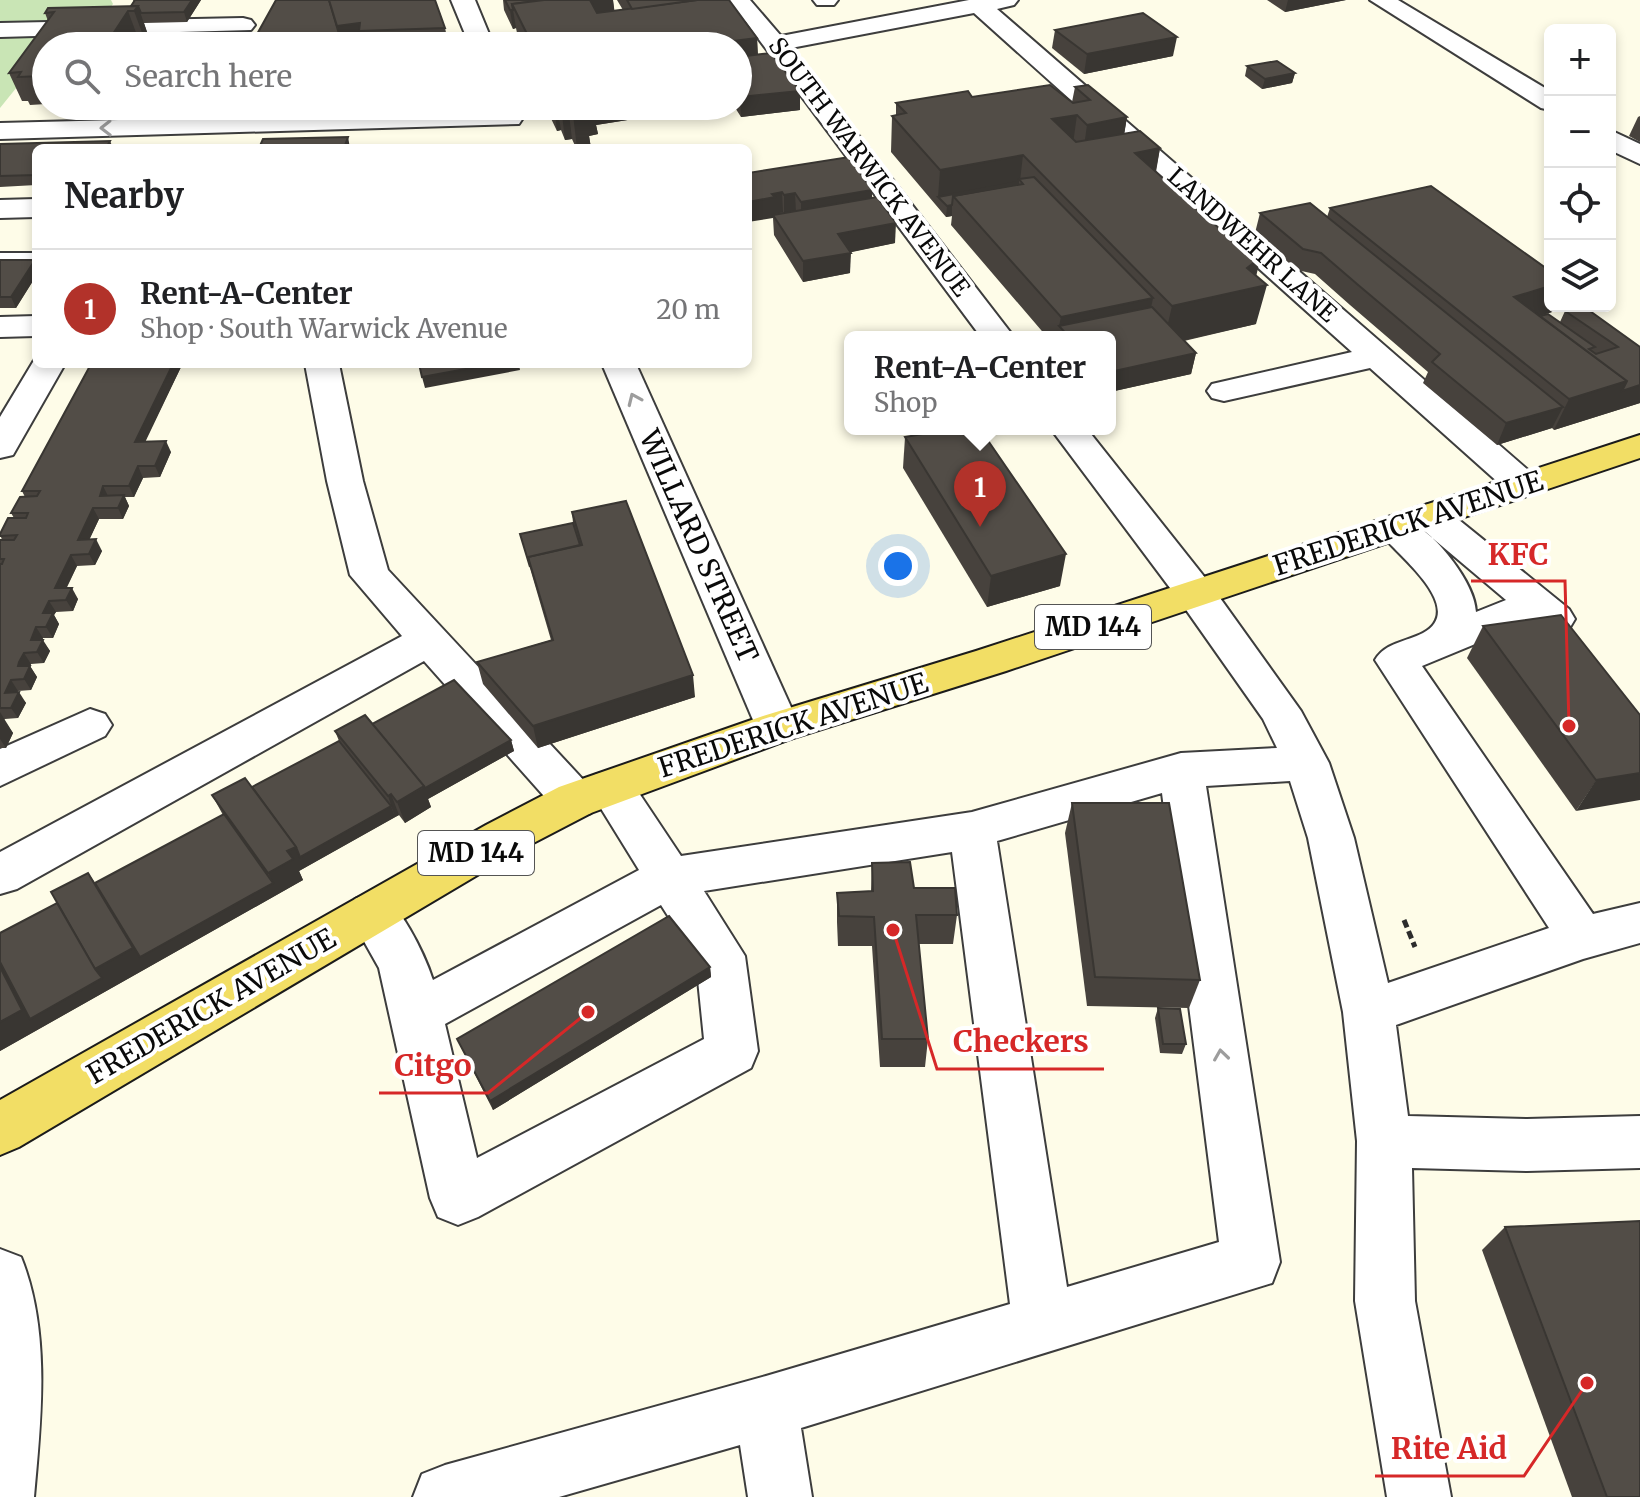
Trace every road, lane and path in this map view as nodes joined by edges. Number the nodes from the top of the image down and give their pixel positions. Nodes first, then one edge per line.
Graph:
1 (257, 0) edge
2 (463, 0) edge
3 (737, 0) edge
4 (1382, 0) edge
5 (989, 2) edge
6 (243, 25) junction
7 (0, 30) edge
8 (239, 32) edge
9 (476, 32) edge
10 (775, 44) junction
11 (1544, 98) edge
12 (376, 121) junction
13 (512, 121) edge
14 (184, 127) edge
15 (0, 131) edge
16 (1616, 142) edge
17 (365, 144) edge
18 (1640, 156) edge
19 (32, 208) edge
20 (0, 209) edge
21 (0, 262) edge
22 (32, 262) edge
23 (32, 326) edge
24 (0, 327) edge
25 (993, 331) edge
26 (1377, 356) junction
27 (46, 368) edge
28 (323, 368) edge
29 (621, 368) edge
30 (1224, 391) dead end
31 (1074, 435) edge
32 (1640, 446) edge
33 (0, 447) edge
34 (1523, 485) junction
35 (1412, 522) junction
36 (1196, 594) junction
37 (1535, 604) junction
38 (429, 640) junction
39 (1441, 642) junction
40 (1585, 648) edge
41 (90, 725) dead end
42 (778, 727) junction
43 (1307, 763) junction
44 (0, 769) edge
45 (1181, 770) junction
46 (593, 794) junction
47 (972, 830) junction
48 (0, 875) edge
49 (669, 877) junction
50 (372, 913) junction
51 (1640, 923) edge
52 (1582, 938) junction
53 (1369, 1012) junction
54 (417, 1014) junction
55 (0, 1129) edge
56 (1384, 1141) junction
57 (1640, 1142) edge
58 (0, 1278) edge
59 (1043, 1324) junction
60 (4, 1375) edge
61 (766, 1407) junction
62 (2, 1497) edge
63 (445, 1497) edge
64 (780, 1497) edge
65 (1419, 1497) edge

1 - 6 street
2 - 9 street
3 - 10 street, SOUTH WARWICK AVENUE
4 - 11 street
5 - 10 street
5 - 26 street, LANDWEHR LANE
6 - 7 street
6 - 8 street
10 - 25 street, SOUTH WARWICK AVENUE
12 - 13 street
12 - 14 street
12 - 17 street
14 -> 15 street
16 - 18 street
19 - 20 street
21 - 22 street
23 - 24 street
26 - 30 street
26 - 34 street, LANDWEHR LANE
27 - 33 street
28 - 38 street
42 -> 29 street, WILLARD STREET
31 - 36 street
32 - 34 main road, FREDERICK AVENUE / MD 144
34 - 35 main road, FREDERICK AVENUE / MD 144
35 - 36 main road, FREDERICK AVENUE / MD 144
35 - 37 street
35 - 39 street
36 - 42 main road, FREDERICK AVENUE / MD 144
36 - 43 street
37 - 39 street
37 - 40 street
38 - 46 street
38 - 48 street
39 - 52 street
41 - 44 street
42 - 46 main road, FREDERICK AVENUE / MD 144
43 - 45 street
43 - 53 street
45 - 47 street
59 -> 45 street
46 - 49 street
46 - 50 main road, FREDERICK AVENUE / MD 144
47 - 49 street
47 - 59 street
49 - 54 street
49 - 54 street
50 - 54 street
50 - 55 main road, FREDERICK AVENUE / MD 144
51 - 52 street
52 - 53 street
53 - 56 street
56 - 57 street
56 - 65 street
58 - 60 street
59 - 61 street
60 - 62 street
61 - 63 street
61 - 64 street

